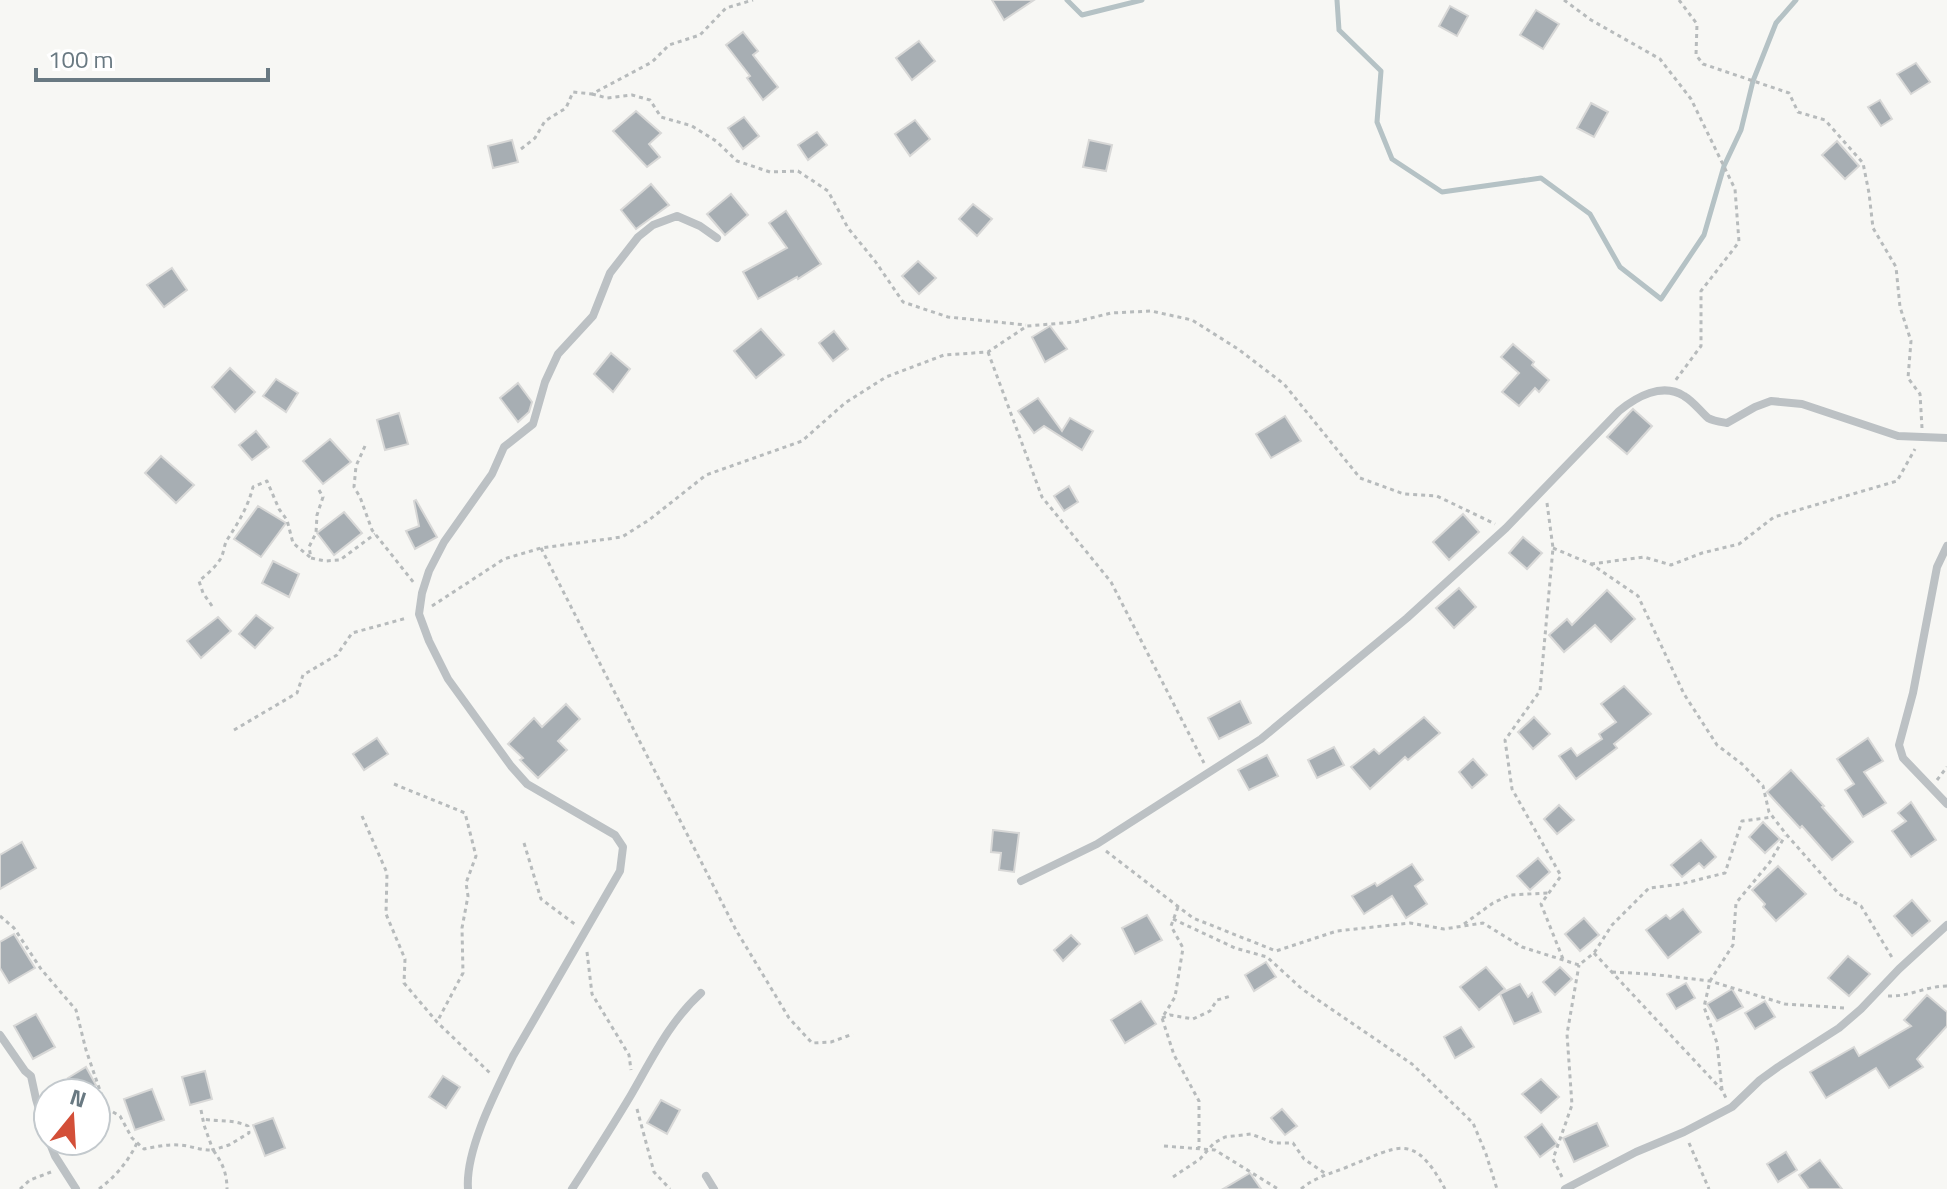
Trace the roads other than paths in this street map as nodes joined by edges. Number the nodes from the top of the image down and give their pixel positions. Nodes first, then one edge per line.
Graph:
1 (717, 238) dead end
2 (1947, 438) edge
3 (1947, 546) edge
4 (1947, 804) edge
5 (1021, 881) dead end
6 (1947, 925) edge
7 (701, 993) dead end
8 (0, 1035) edge
9 (32, 1081) edge
10 (57, 1157) edge
11 (706, 1176) dead end
12 (1566, 1188) edge
13 (76, 1189) edge
14 (468, 1189) edge
15 (572, 1189) edge
16 (714, 1189) edge

1 - 14 street
2 - 5 street
3 - 4 street
6 - 12 street
7 - 15 street
8 - 9 street
10 - 13 street
11 - 16 street

